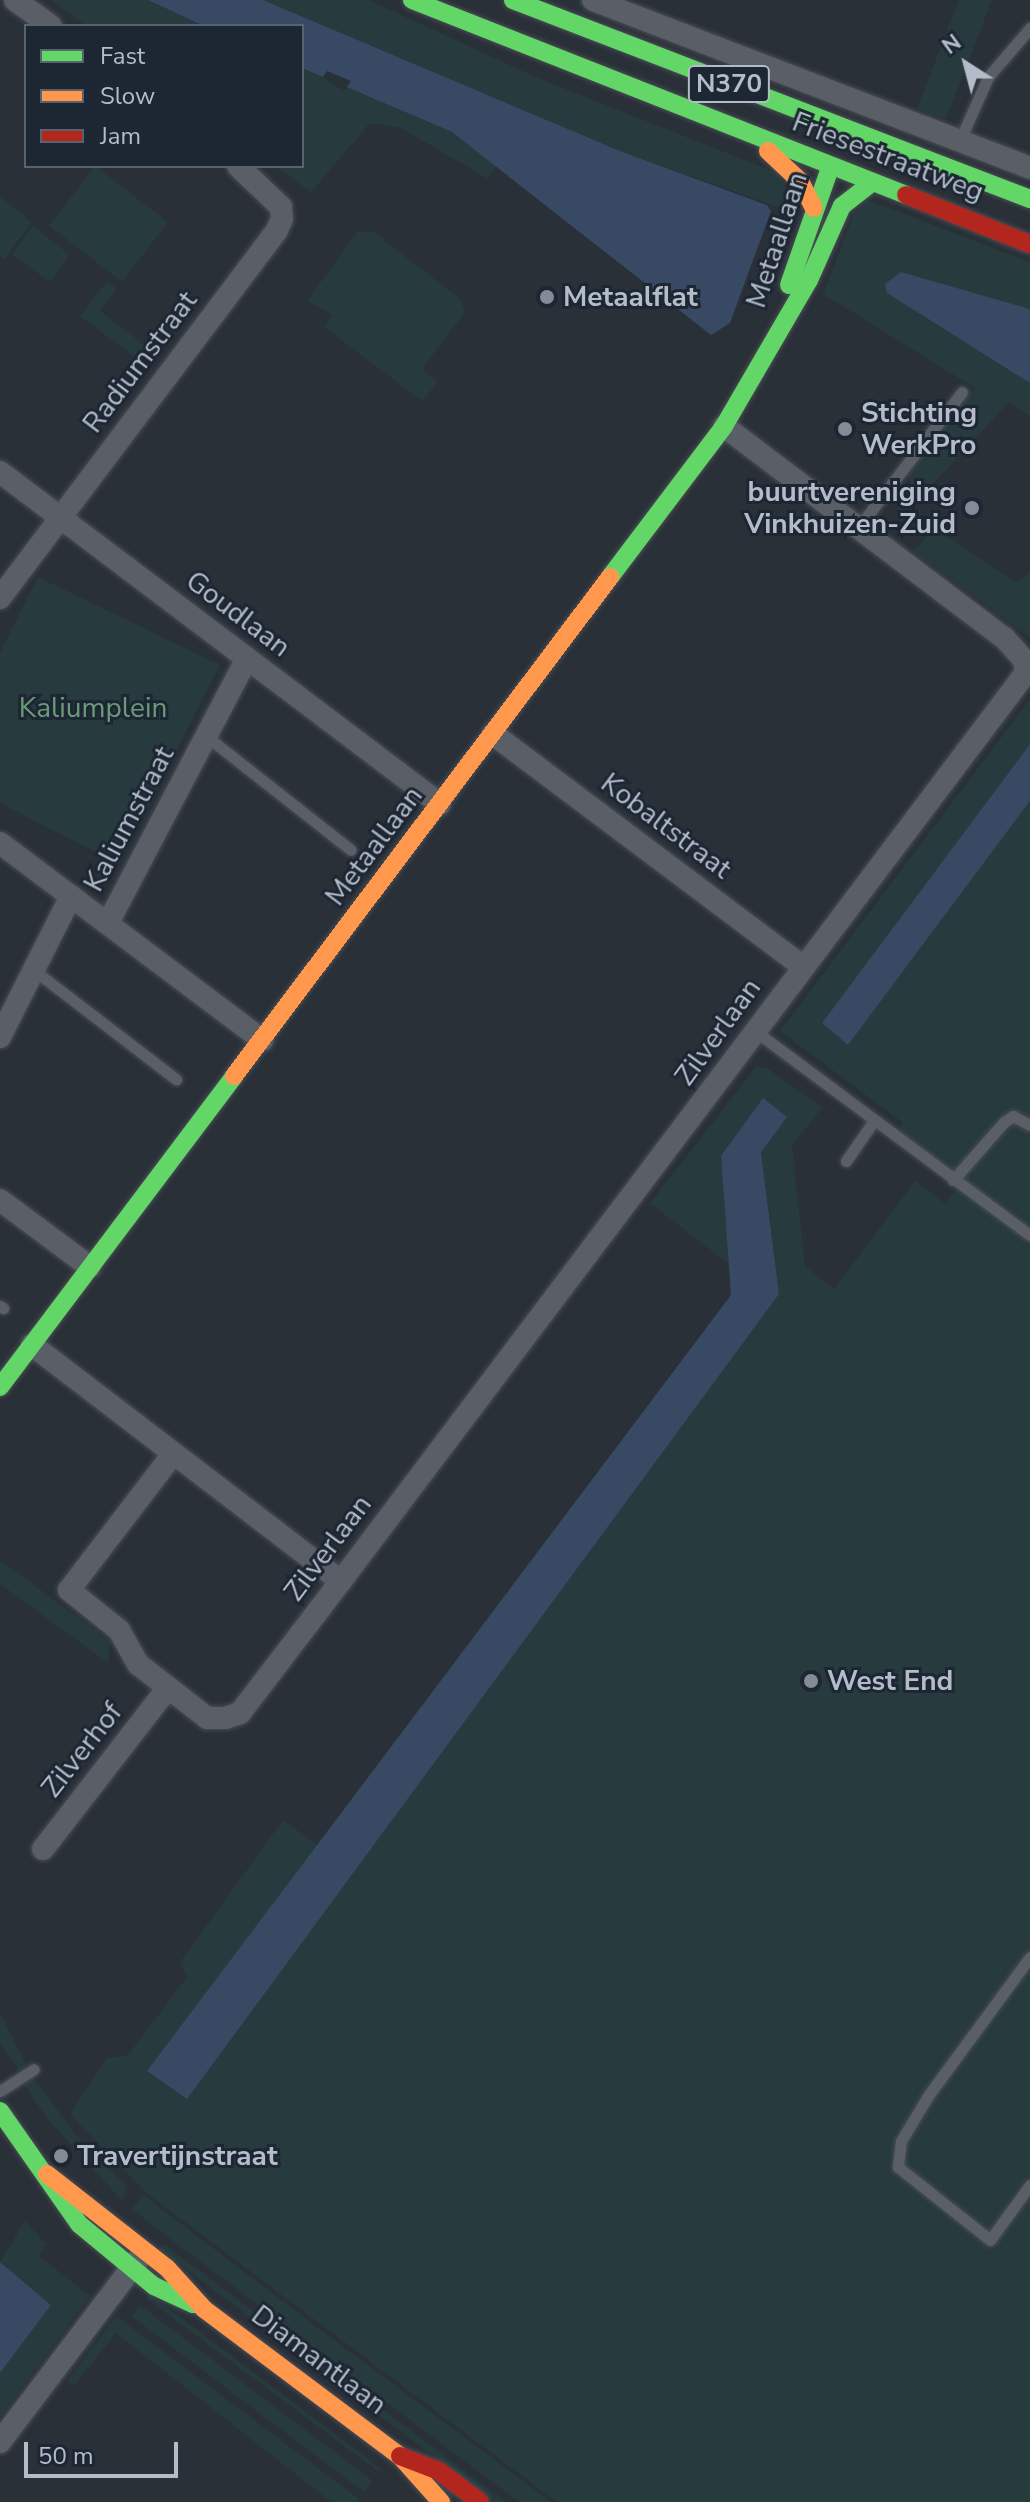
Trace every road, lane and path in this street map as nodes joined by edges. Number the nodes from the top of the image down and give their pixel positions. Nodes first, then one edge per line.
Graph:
1 (15, 0) edge
2 (412, 0) edge
3 (513, 0) edge
4 (593, 0) edge
5 (48, 24) edge
6 (1030, 28) edge
7 (750, 136) junction
8 (960, 140) junction
9 (946, 167) junction
10 (240, 168) edge
11 (830, 168) junction
12 (1030, 168) edge
13 (871, 183) junction
14 (1030, 199) edge
15 (814, 208) junction
16 (1030, 244) edge
17 (777, 329) junction
18 (962, 392) dead end
19 (724, 426) junction
20 (0, 472) edge
21 (60, 517) junction
22 (858, 528) junction
23 (0, 598) edge
24 (247, 658) junction
25 (493, 734) junction
26 (206, 736) junction
27 (440, 804) junction
28 (0, 843) edge
29 (351, 850) dead end
30 (71, 896) junction
31 (108, 923) junction
32 (803, 967) junction
33 (35, 971) junction
34 (755, 1031) junction
35 (0, 1037) edge
36 (262, 1040) junction
37 (176, 1079) dead end
38 (873, 1122) junction
39 (1030, 1125) edge
40 (846, 1161) dead end
41 (953, 1180) junction
42 (0, 1200) edge
43 (1030, 1235) edge
44 (90, 1267) junction
45 (32, 1345) junction
46 (0, 1387) edge
47 (173, 1454) junction
48 (341, 1581) junction
49 (168, 1688) junction
50 (43, 1849) dead end
51 (1030, 1957) edge
52 (34, 2069) dead end
53 (0, 2091) edge
54 (0, 2111) edge
55 (1030, 2185) edge
56 (138, 2260) junction
57 (0, 2442) edge
58 (400, 2456) junction
59 (441, 2502) edge
60 (480, 2502) edge

1 - 5 street
2 - 7 main road, Friesestraatweg / N370
3 - 9 main road, Friesestraatweg / N370
4 - 8 street, Friesestraatweg
6 - 8 lane
7 - 11 main road, Friesestraatweg / N370
7 - 15 main road
8 - 12 street, Friesestraatweg
9 - 11 main road
9 - 14 main road, Friesestraatweg / N370
10 - 21 street, Radiumstraat
11 - 13 main road, Friesestraatweg / N370
11 - 15 main road, Metaallaan
13 - 16 main road, Friesestraatweg / N370
13 - 17 main road, Metaallaan
15 - 17 main road, Metaallaan
17 - 19 main road, Metaallaan
18 - 22 lane
19 - 22 street, Zilverlaan
19 - 25 main road, Metaallaan
20 - 21 street, Goudlaan
21 - 23 street, Radiumstraat
21 - 24 street, Goudlaan
22 - 32 street, Zilverlaan
24 - 26 street, Kaliumstraat
24 - 27 street, Goudlaan
25 - 27 main road, Metaallaan
25 - 32 street, Kobaltstraat
26 - 29 lane
26 - 31 street, Kaliumstraat
27 - 36 main road, Metaallaan
28 - 30 street, Kaliumstraat
30 - 31 street, Kaliumstraat
30 - 33 street
31 - 36 street, Kaliumstraat
32 - 34 street, Zilverlaan
33 - 35 street
33 - 37 lane
34 - 38 lane
34 - 48 street, Zilverlaan
36 - 44 main road, Metaallaan
38 - 40 lane
38 - 41 lane
39 - 41 lane
41 - 43 lane
42 - 44 street
44 - 45 main road, Metaallaan
45 - 46 main road, Metaallaan
45 - 47 street
47 - 48 street
47 - 49 street
48 - 49 street, Zilverlaan
49 - 50 street, Zilverhof
51 - 55 lane
52 - 53 lane
54 - 56 main road, Diamantlaan
56 - 57 street
56 - 58 main road, Diamantlaan
58 - 59 main road, Diamantlaan
58 - 60 main road, Diamantlaan

